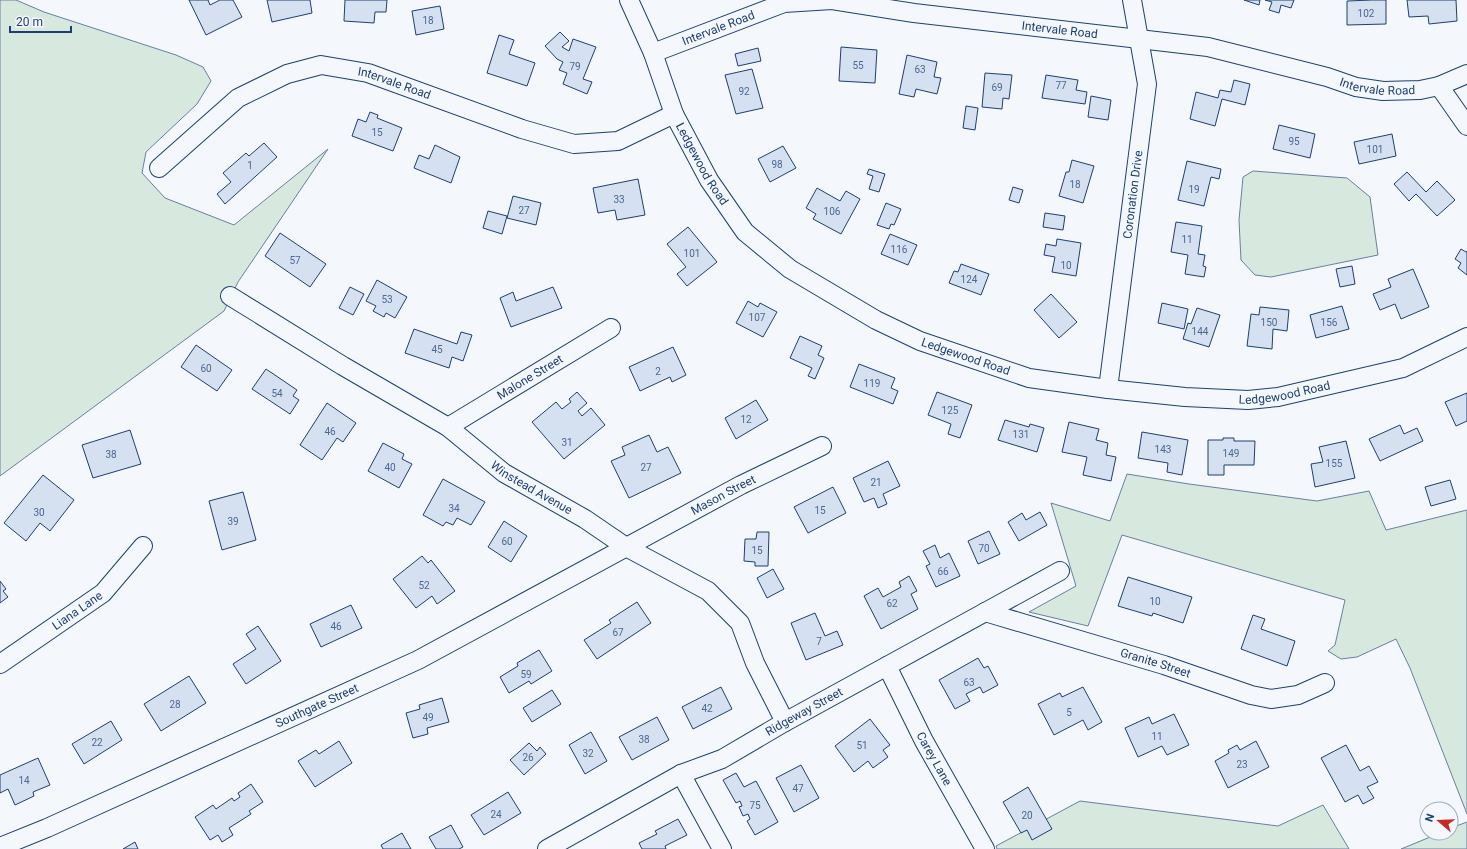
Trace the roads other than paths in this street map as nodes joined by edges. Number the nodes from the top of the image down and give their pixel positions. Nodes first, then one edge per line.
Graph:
1 (628, 0) edge
2 (1132, 0) edge
3 (1139, 39) junction
4 (653, 53) junction
5 (1467, 74) edge
6 (1439, 86) junction
7 (674, 114) junction
8 (1467, 126) edge
9 (159, 168) dead end
10 (230, 296) dead end
11 (611, 328) dead end
12 (1467, 337) edge
13 (1108, 389) junction
14 (448, 427) junction
15 (822, 446) dead end
16 (143, 546) dead end
17 (626, 547) junction
18 (1060, 571) dead end
19 (985, 612) junction
20 (0, 664) edge
21 (887, 666) junction
22 (1325, 683) dead end
23 (785, 722) junction
24 (681, 774) junction
25 (0, 847) edge
26 (547, 849) edge
27 (722, 849) edge
28 (985, 849) edge

1 - 4 street, Ledgewood Road
2 - 3 street, Coronation Drive
3 - 4 street, Intervale Road
3 - 6 street, Intervale Road
3 - 13 street, Coronation Drive
4 - 7 street, Ledgewood Road
5 - 6 street, Intervale Road
6 - 8 street
7 - 9 street, Intervale Road
7 - 13 street, Ledgewood Road
10 - 14 street, Winstead Avenue
11 - 14 street, Malone Street
12 - 13 street, Ledgewood Road
14 - 17 street, Winstead Avenue
15 - 17 street, Mason Street
16 - 20 street, Liana Lane
17 - 23 street, Winstead Avenue
17 - 25 street, Southgate Street
18 - 19 street, Ridgeway Street
19 - 21 street, Ridgeway Street
19 - 22 street, Granite Street
21 - 23 street, Ridgeway Street
21 - 28 street, Carey Lane
23 - 24 street, Ridgeway Street
24 - 26 street, Ridgeway Street
24 - 27 street

